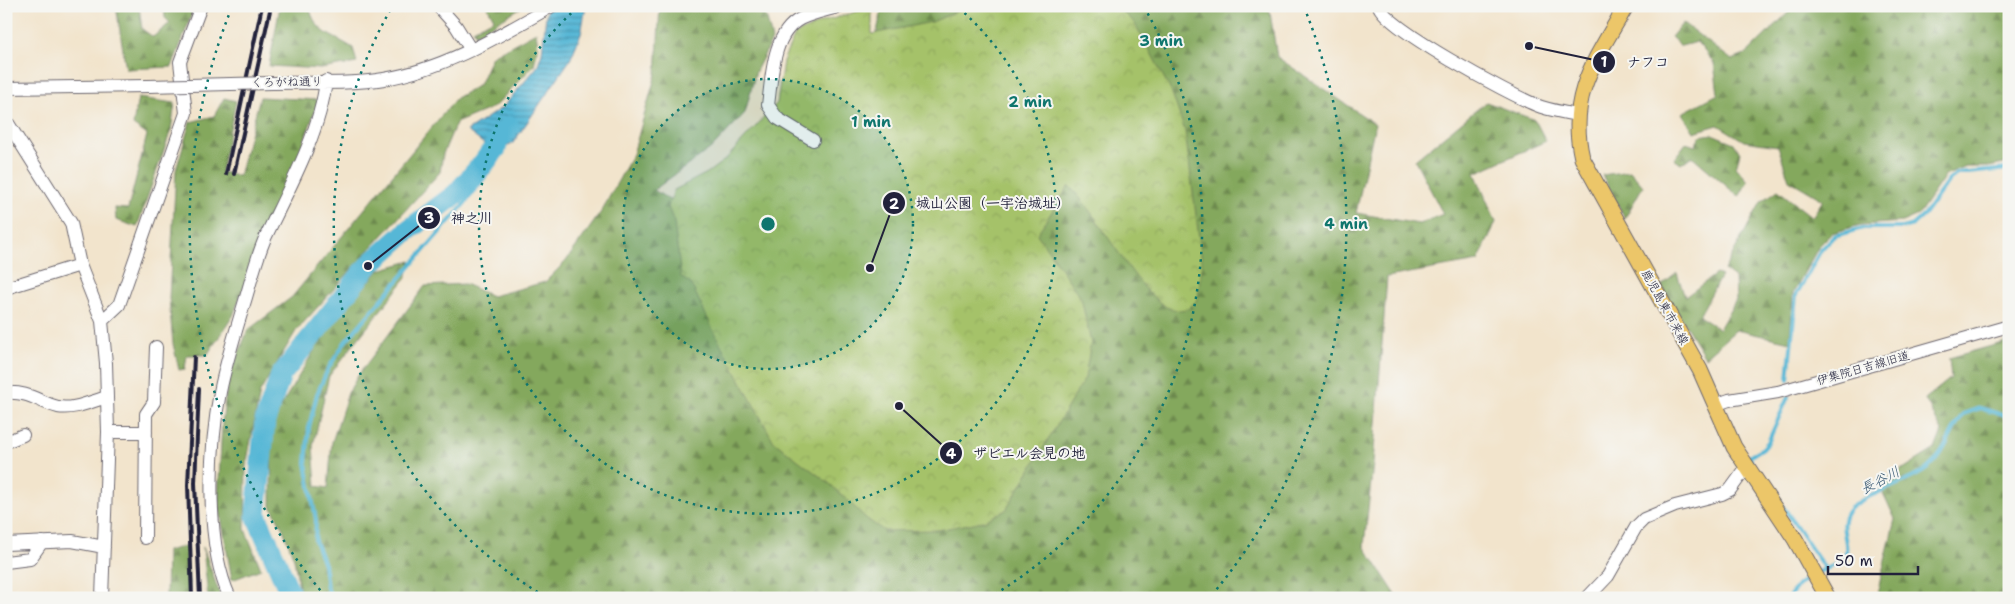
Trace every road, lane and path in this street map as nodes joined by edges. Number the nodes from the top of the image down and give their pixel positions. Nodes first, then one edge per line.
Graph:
1 (201, 6) edge
2 (438, 6) edge
3 (552, 6) edge
4 (841, 6) edge
5 (1379, 6) edge
6 (1626, 6) edge
7 (471, 50) junction
8 (326, 82) junction
9 (6, 88) edge
10 (1576, 115) junction
11 (6, 120) edge
12 (813, 140) dead end
13 (80, 265) junction
14 (6, 288) edge
15 (102, 321) junction
16 (2009, 326) edge
17 (156, 347) dead end
18 (6, 393) edge
19 (107, 397) junction
20 (1715, 405) junction
21 (108, 432) junction
22 (146, 432) junction
23 (23, 435) dead end
24 (6, 442) edge
25 (1746, 468) junction
26 (145, 538) dead end
27 (42, 542) junction
28 (6, 544) edge
29 (104, 547) junction
30 (6, 562) edge
31 (102, 598) edge
32 (230, 598) edge
33 (1587, 598) edge
34 (1828, 598) edge

1 - 15 street
2 - 7 street
3 - 7 street, くろがね通り
4 - 12 street
5 - 10 street
6 - 10 main road, 鹿児島東市来線
7 - 8 street, くろがね通り
8 - 9 street, くろがね通り, bridge
8 - 32 street
10 - 20 main road, 鹿児島東市来線
11 - 13 street
13 - 14 street
13 - 15 street
15 - 19 street
16 - 20 street, 伊集院日吉線旧道
17 - 22 street
18 - 19 street
19 - 21 street
20 - 25 main road, 鹿児島東市来線
21 - 22 street
21 - 29 street
22 - 26 street
23 - 24 street
25 - 33 street
25 - 34 main road, 鹿児島東市来線
27 - 28 street
27 - 29 street
27 - 30 street
29 - 31 street

